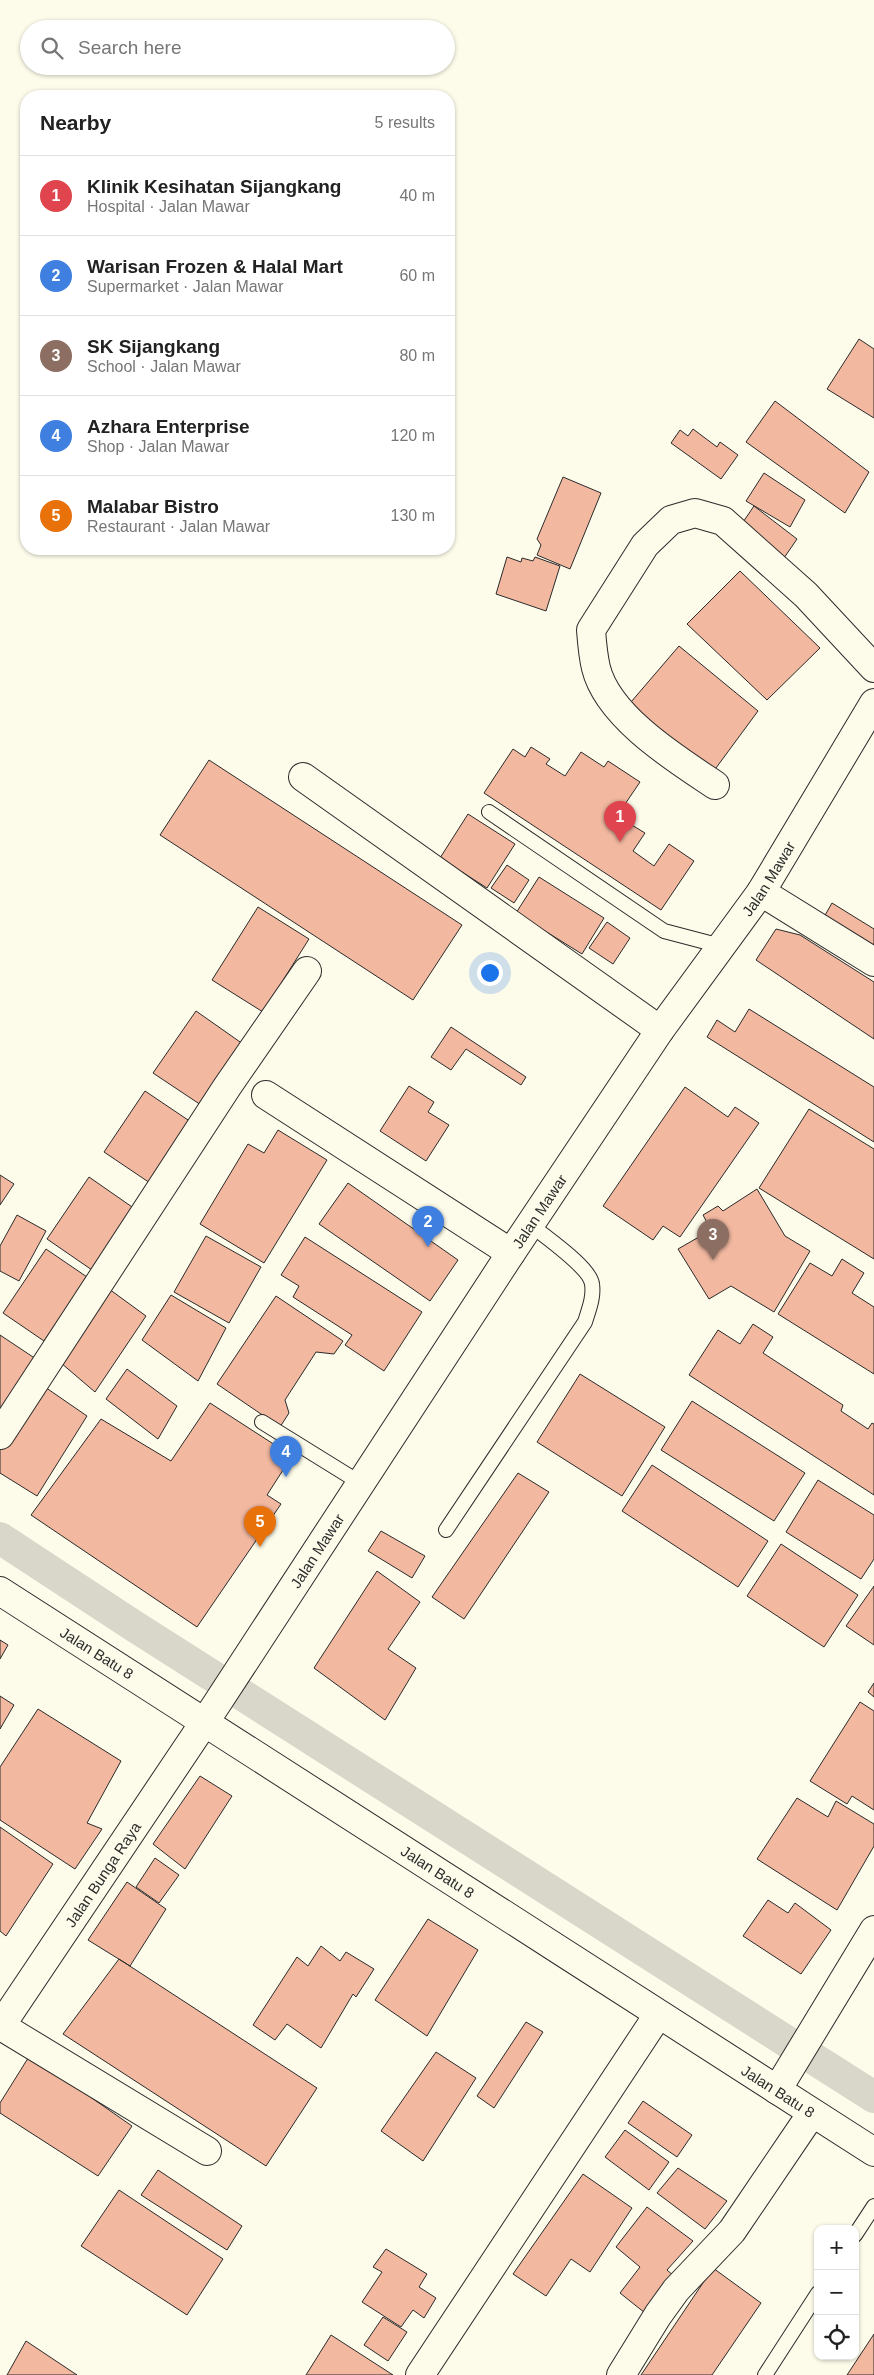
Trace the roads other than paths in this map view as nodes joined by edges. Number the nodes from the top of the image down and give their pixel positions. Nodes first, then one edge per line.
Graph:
1 (874, 668) edge
2 (874, 703) edge
3 (303, 777) dead end
4 (715, 785) dead end
5 (489, 812) dead end
6 (761, 892) junction
7 (721, 946) junction
8 (874, 962) edge
9 (307, 971) dead end
10 (660, 1030) junction
11 (266, 1095) dead end
12 (532, 1225) junction
13 (511, 1253) junction
14 (262, 1422) dead end
15 (0, 1435) edge
16 (362, 1484) junction
17 (446, 1530) dead end
18 (0, 1592) edge
19 (211, 1713) junction
20 (874, 1930) edge
21 (658, 2016) junction
22 (0, 2027) edge
23 (782, 2081) junction
24 (812, 2113) junction
25 (207, 2151) dead end
26 (874, 2152) edge
27 (874, 2206) edge
28 (859, 2229) edge
29 (814, 2299) edge
30 (420, 2375) edge
31 (622, 2375) edge
32 (765, 2375) edge

1 - 4 street
2 - 6 street, Jalan Mawar
3 - 10 street
5 - 7 lane
6 - 7 street, Jalan Mawar
6 - 8 street
7 - 10 street, Jalan Mawar
9 - 15 street
10 - 12 street, Jalan Mawar
11 - 13 street
12 - 13 street, Jalan Mawar
12 - 17 lane
13 - 16 street, Jalan Mawar
14 - 16 lane
16 - 19 street, Jalan Mawar
18 - 19 street, Jalan Batu 8
19 - 21 street, Jalan Batu 8
19 - 22 street, Jalan Bunga Raya
20 - 23 street
21 - 23 street, Jalan Batu 8
21 - 30 street
22 - 25 street
23 - 24 street, Jalan Batu 8
24 - 26 street, Jalan Batu 8
24 - 31 street
27 - 28 lane
29 - 32 lane

